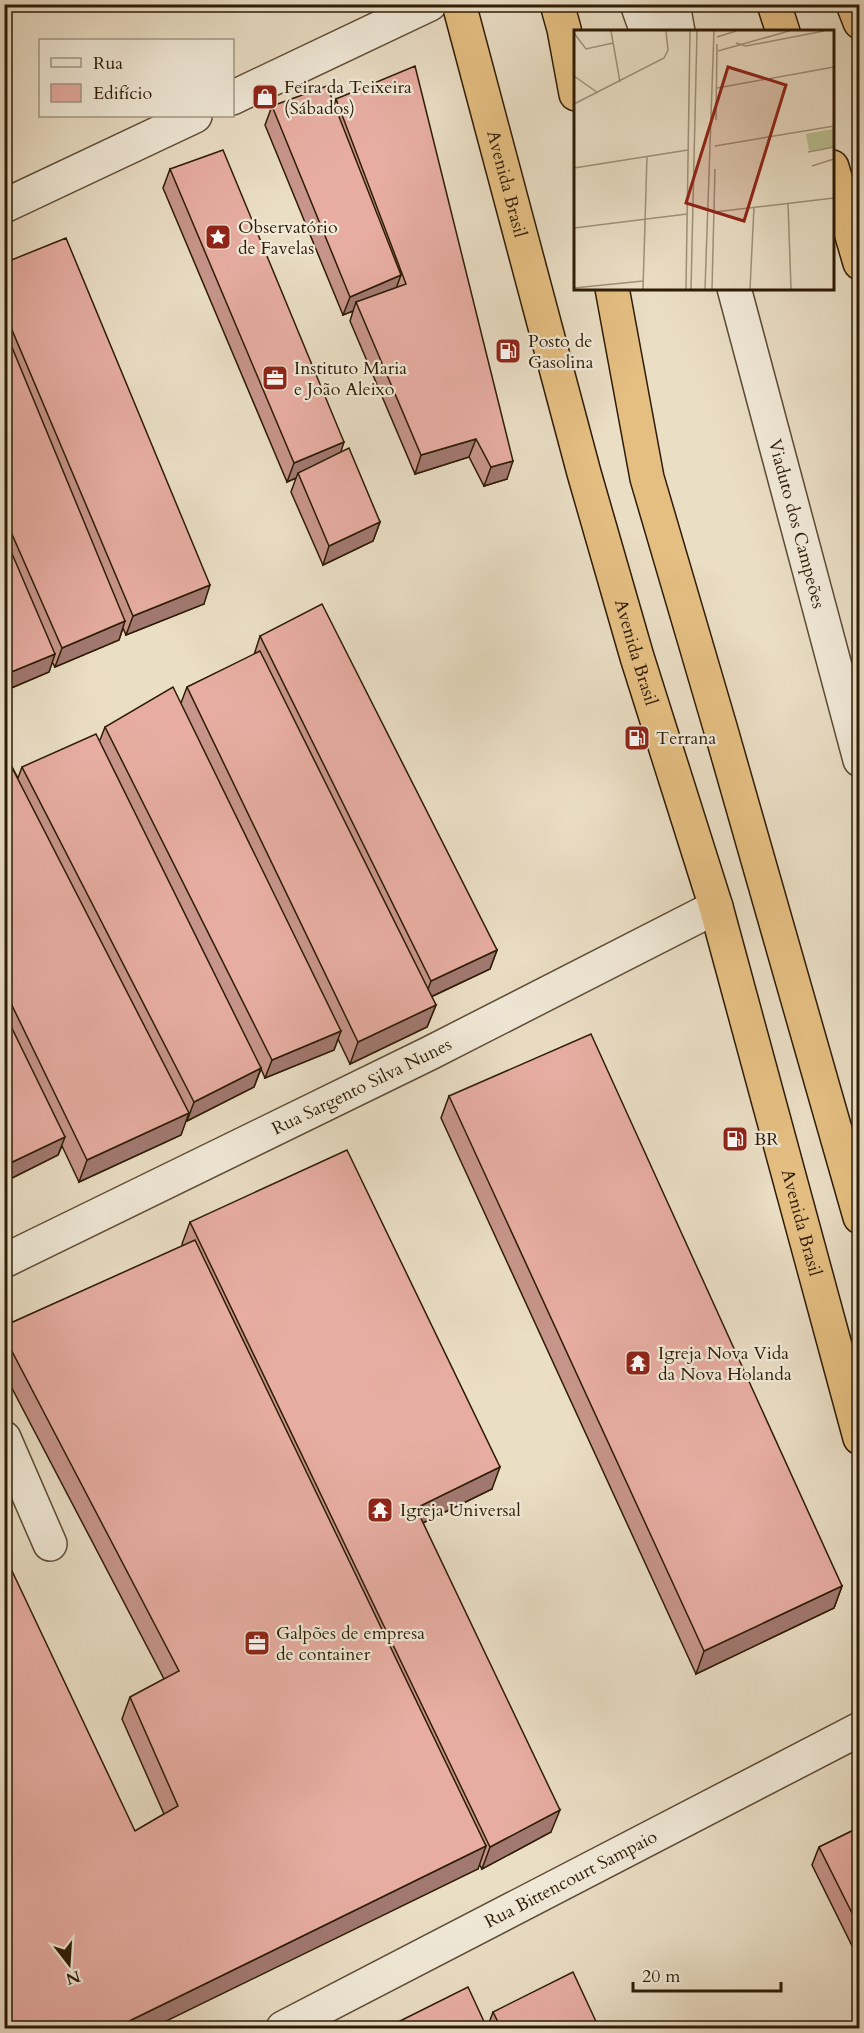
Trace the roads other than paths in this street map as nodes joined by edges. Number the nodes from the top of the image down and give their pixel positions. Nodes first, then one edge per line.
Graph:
1 (430, 4) edge
2 (459, 4) edge
3 (557, 4) edge
4 (637, 4) edge
5 (673, 4) edge
6 (774, 4) edge
7 (853, 4) edge
8 (860, 22) edge
9 (646, 30) edge
10 (678, 30) edge
11 (782, 30) edge
12 (574, 83) edge
13 (234, 97) edge
14 (193, 117) edge
15 (834, 174) edge
16 (4, 206) edge
17 (860, 263) edge
18 (612, 290) edge
19 (735, 290) edge
20 (860, 760) edge
21 (716, 906) junction
22 (860, 1217) edge
23 (4, 1261) edge
24 (4, 1438) edge
25 (860, 1438) edge
26 (50, 1544) dead end
27 (860, 1729) edge
28 (282, 2028) edge

1 - 13 street
2 - 21 highway, Avenida Brasil
3 - 12 highway
4 - 9 street
5 - 10 street
6 - 11 highway
7 - 8 highway
14 - 16 street
15 - 17 highway
18 - 22 highway
19 - 20 street, Viaduto dos Campeões
21 - 23 street, Rua Sargento Silva Nunes
21 - 25 highway, Avenida Brasil
24 - 26 street
27 - 28 street, Rua Bittencourt Sampaio

